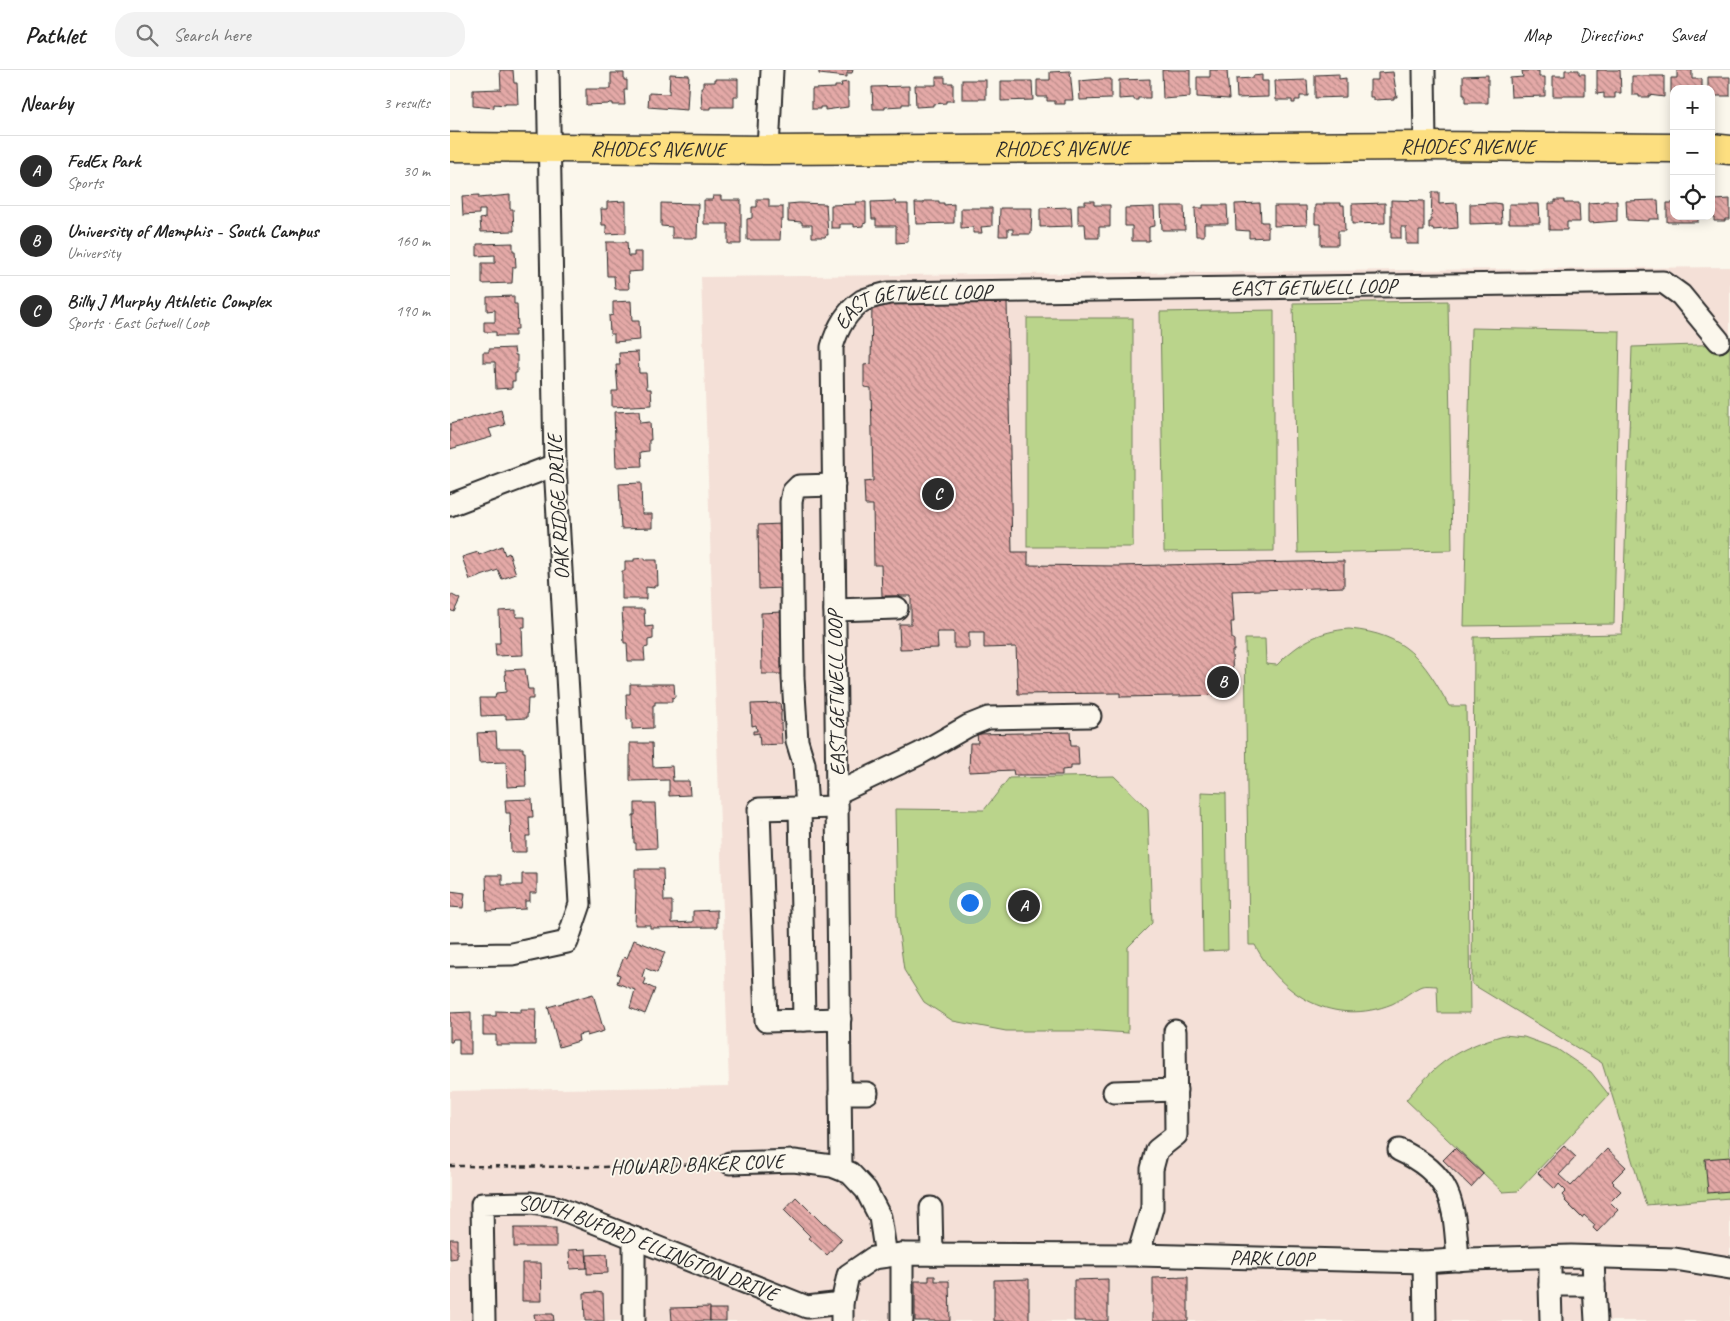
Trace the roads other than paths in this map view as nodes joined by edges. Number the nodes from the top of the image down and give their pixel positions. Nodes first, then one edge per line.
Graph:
1 (548, 70) edge
2 (772, 70) edge
3 (1424, 70) edge
4 (1425, 146) junction
5 (450, 147) edge
6 (549, 147) junction
7 (1670, 148) edge
8 (1715, 148) edge
9 (768, 150) junction
10 (1730, 150) edge
11 (1719, 341) dead end
12 (555, 465) junction
13 (834, 485) junction
14 (450, 504) edge
15 (897, 608) dead end
16 (835, 610) junction
17 (1090, 716) dead end
18 (837, 800) junction
19 (803, 808) junction
20 (450, 955) edge
21 (840, 1019) junction
22 (804, 1020) junction
23 (1175, 1031) dead end
24 (1176, 1090) junction
25 (1114, 1092) dead end
26 (840, 1093) junction
27 (867, 1093) dead end
28 (1399, 1150) dead end
29 (730, 1163) road end
30 (841, 1169) junction
31 (931, 1208) dead end
32 (634, 1238) junction
33 (932, 1254) junction
34 (894, 1255) junction
35 (1138, 1255) junction
36 (1550, 1257) junction
37 (1593, 1257) junction
38 (1458, 1260) junction
39 (1424, 1262) junction
40 (1730, 1268) edge
41 (1550, 1285) junction
42 (1594, 1285) junction
43 (842, 1312) edge
44 (807, 1314) edge
45 (484, 1321) edge
46 (634, 1321) edge
47 (902, 1321) edge
48 (1424, 1321) edge
49 (1551, 1321) edge
50 (1596, 1321) edge

1 - 6 street, OAK RIDGE DRIVE
2 - 9 street
3 - 4 street
4 - 7 main road, RHODES AVENUE
4 - 9 main road, RHODES AVENUE
5 - 6 main road, RHODES AVENUE
6 - 9 main road, RHODES AVENUE
6 - 12 street, OAK RIDGE DRIVE
8 - 10 main road
11 - 13 street, EAST GETWELL LOOP
12 - 14 street
12 - 20 street, OAK RIDGE DRIVE
13 - 16 street, EAST GETWELL LOOP
13 - 19 street
15 - 16 street
16 - 18 street, EAST GETWELL LOOP
17 - 18 street
18 - 19 street
18 - 21 street, EAST GETWELL LOOP
19 - 22 street
19 - 22 street
21 - 22 street
21 - 26 street, EAST GETWELL LOOP
23 - 24 street
24 - 25 street
24 - 35 street
26 - 27 street
26 - 30 street, EAST GETWELL LOOP
28 - 38 street
29 - 30 street, HOWARD BAKER COVE
30 - 34 street, HOWARD BAKER COVE
31 - 33 street
32 - 44 street, SOUTH BUFORD ELLINGTON DRIVE
32 - 45 street, SOUTH BUFORD ELLINGTON DRIVE
32 - 46 street
33 - 34 street, PARK LOOP
33 - 35 street, PARK LOOP
34 - 43 street, PARK LOOP
34 - 47 street, HOWARD BAKER COVE
35 - 39 street, PARK LOOP
36 - 37 street, PARK LOOP
36 - 38 street, PARK LOOP
36 - 41 street
37 - 40 street, PARK LOOP
37 - 42 street
38 - 39 street, PARK LOOP
39 - 48 street
41 - 42 street
41 - 49 street
42 - 50 street
43 - 44 street, SOUTH BUFORD ELLINGTON DRIVE

